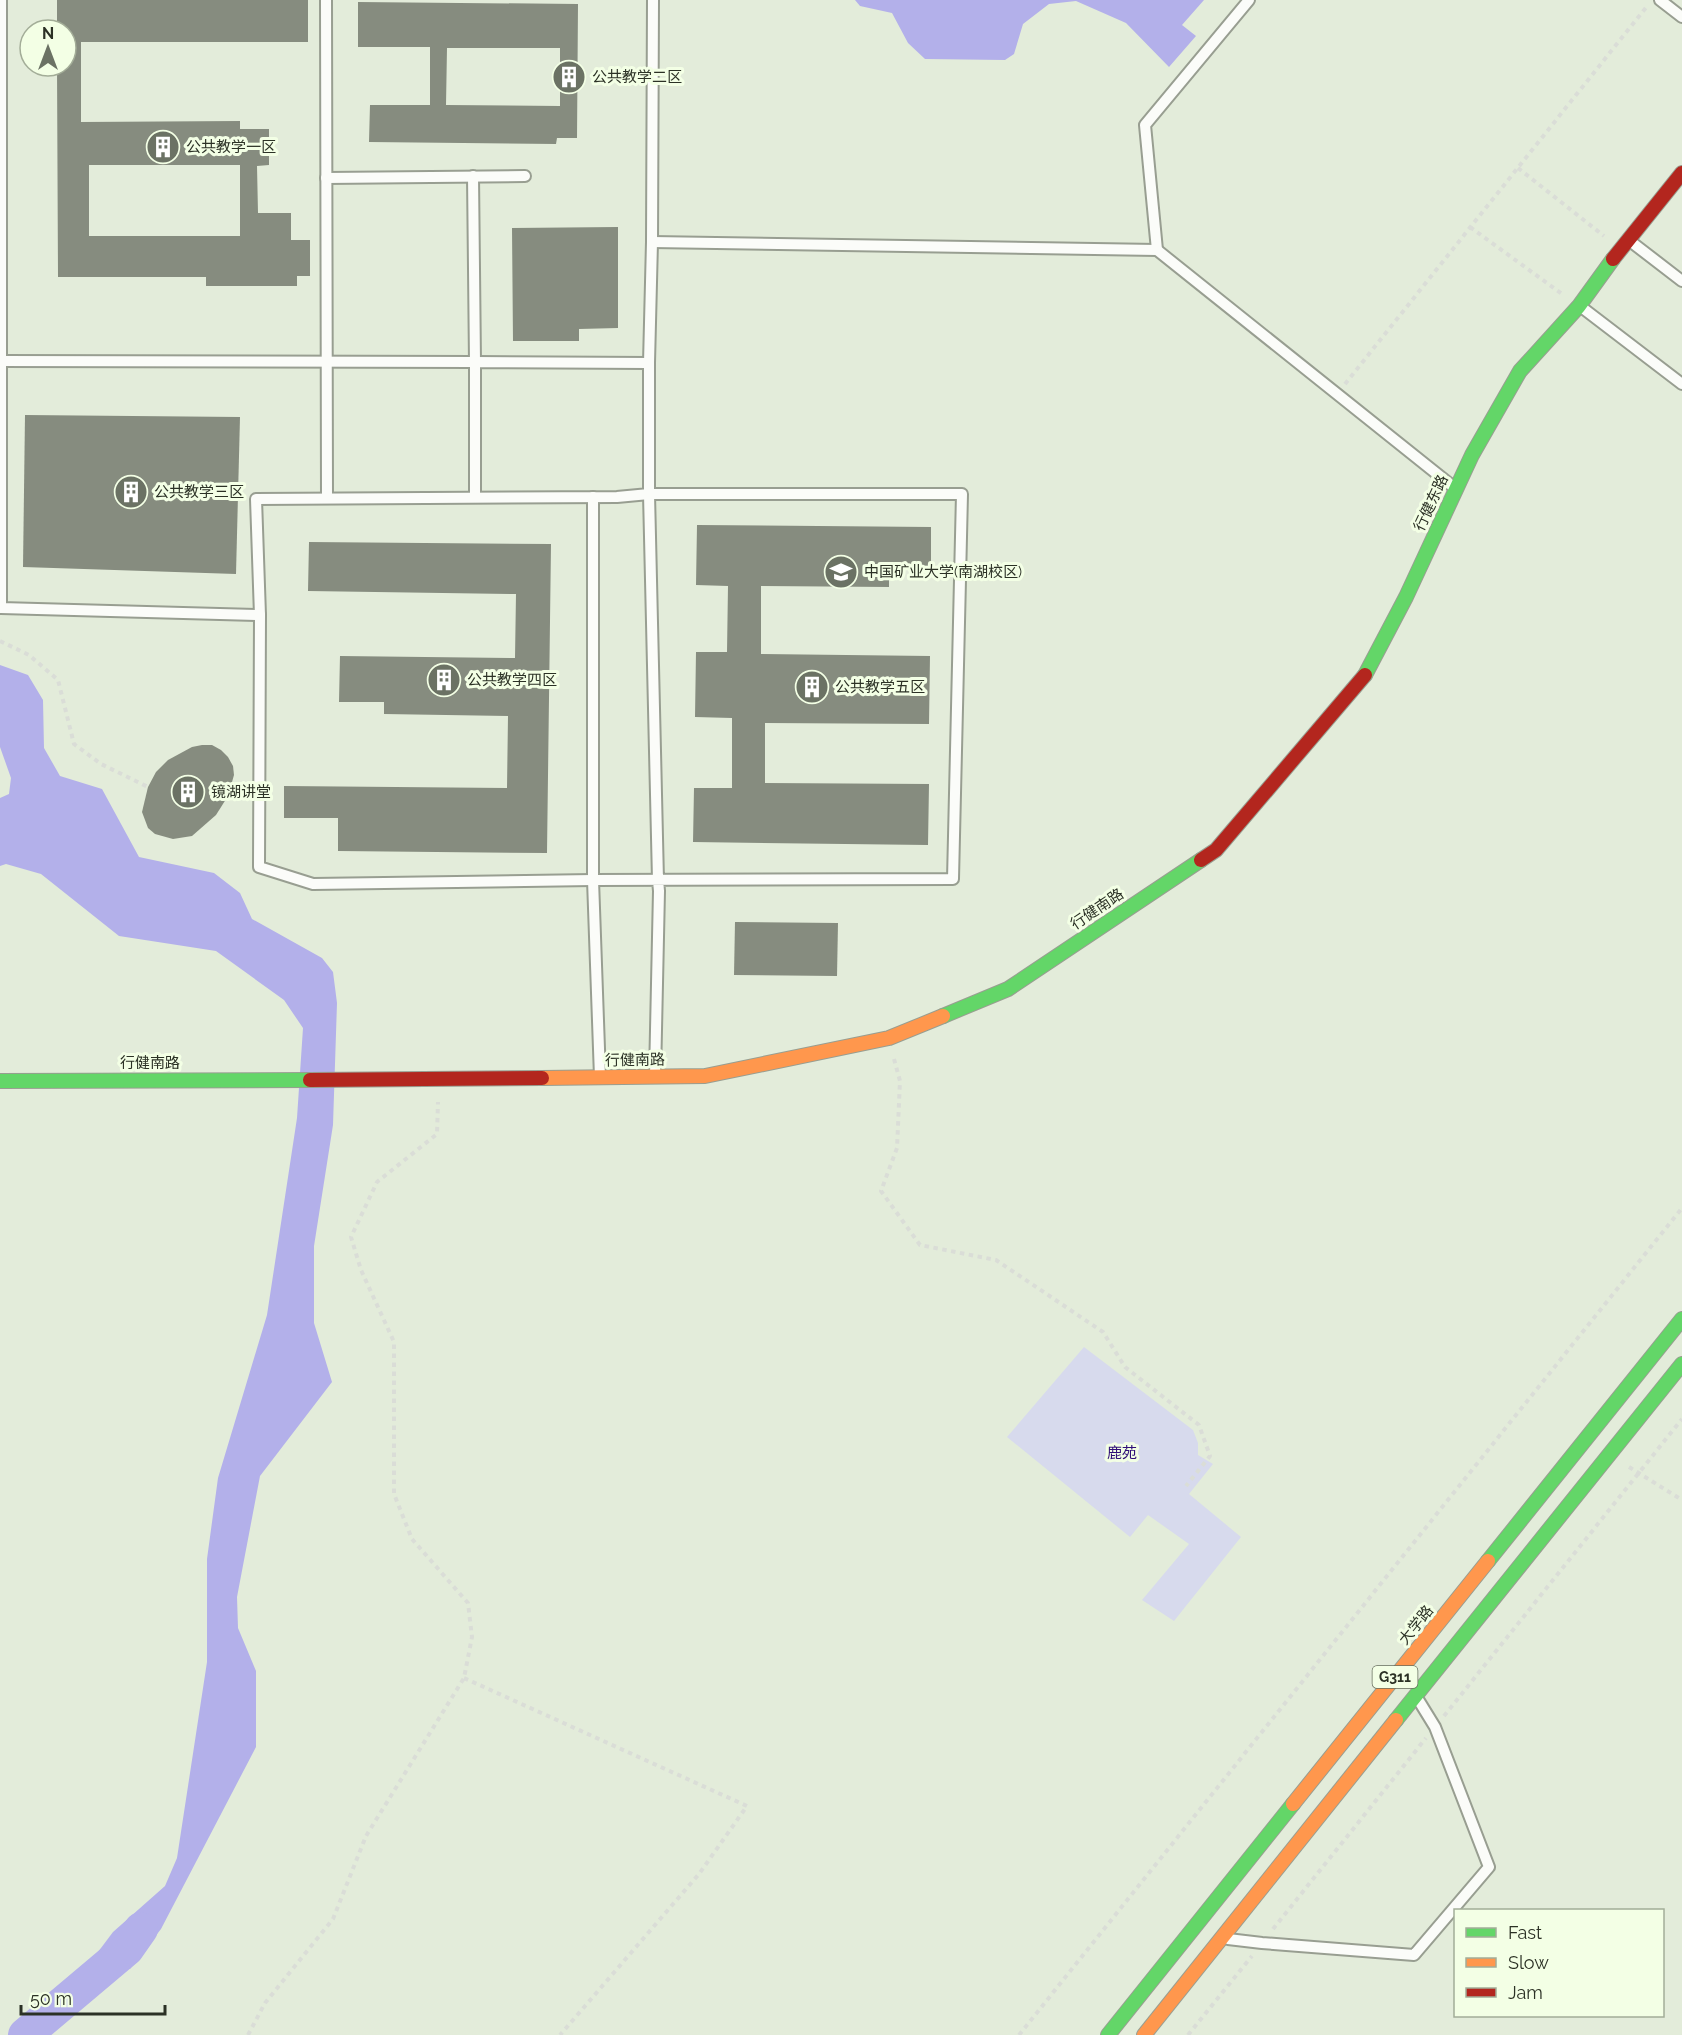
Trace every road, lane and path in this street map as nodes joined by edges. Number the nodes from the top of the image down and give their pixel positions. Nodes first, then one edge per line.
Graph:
1 (1, 0) edge
2 (326, 0) edge
3 (653, 0) edge
4 (1249, 0) edge
5 (1652, 0) edge
6 (1660, 0) edge
7 (1682, 18) edge
8 (1518, 168) junction
9 (1682, 173) edge
10 (473, 176) junction
11 (525, 176) dead end
12 (326, 178) junction
13 (1470, 227) junction
14 (652, 242) junction
15 (1625, 245) junction
16 (1157, 250) junction
17 (1682, 281) edge
18 (1579, 306) junction
19 (1, 361) edge
20 (326, 362) junction
21 (475, 362) junction
22 (649, 363) junction
23 (1682, 384) edge
24 (1337, 394) junction
25 (1456, 489) junction
26 (649, 494) junction
27 (475, 497) junction
28 (592, 497) junction
29 (327, 498) junction
30 (260, 615) junction
31 (0, 641) edge
32 (148, 787) dead end
33 (1216, 850) joint
34 (593, 880) junction
35 (658, 880) junction
36 (889, 1038) junction
37 (600, 1077) junction
38 (655, 1077) junction
39 (0, 1081) edge
40 (438, 1098) dead end
41 (1682, 1208) edge
42 (1682, 1319) edge
43 (1682, 1364) edge
44 (1611, 1452) junction
45 (1186, 1486) dead end
46 (1682, 1500) edge
47 (464, 1678) junction
48 (1416, 1696) junction
49 (1222, 1938) junction
50 (248, 2035) edge
51 (560, 2035) edge
52 (1019, 2035) edge
53 (1108, 2035) edge
54 (1144, 2035) edge

1 - 19 lane
2 - 12 lane
3 - 14 lane
4 - 16 lane
5 - 8 path
6 - 7 lane
8 - 13 path
8 - 15 path
9 - 15 main road, 行健东路
10 - 11 lane
10 - 12 lane
10 - 21 lane
12 - 20 lane
13 - 18 path
13 - 24 path
14 - 16 lane
14 - 22 lane
15 - 17 lane
15 - 18 main road, 行健东路
16 - 24 lane
18 - 23 lane
18 - 25 main road, 行健东路
19 - 20 lane
19 - 30 lane
20 - 21 lane
20 - 29 lane
21 - 22 lane
21 - 27 lane
22 - 26 lane
24 - 25 lane
25 - 33 main road, 行健东路
26 - 28 lane
26 - 35 lane
26 - 35 lane
27 - 28 lane
27 - 29 lane
28 - 34 lane
29 - 30 lane
30 - 34 lane
31 - 32 path
33 - 36 main road, 行健南路
34 - 35 lane
34 - 37 lane
35 - 38 lane
36 - 38 main road, 行健南路
36 - 45 path
37 - 38 main road, 行健南路
37 - 39 main road, 行健南路
40 - 47 path
41 - 52 path
42 - 53 main road, 大学路 / G311
43 - 44 main road, G311
44 - 46 path
44 - 48 main road, G311
47 - 50 path
47 - 51 path
48 - 49 main road, G311
48 - 49 lane
49 - 54 main road, G311

